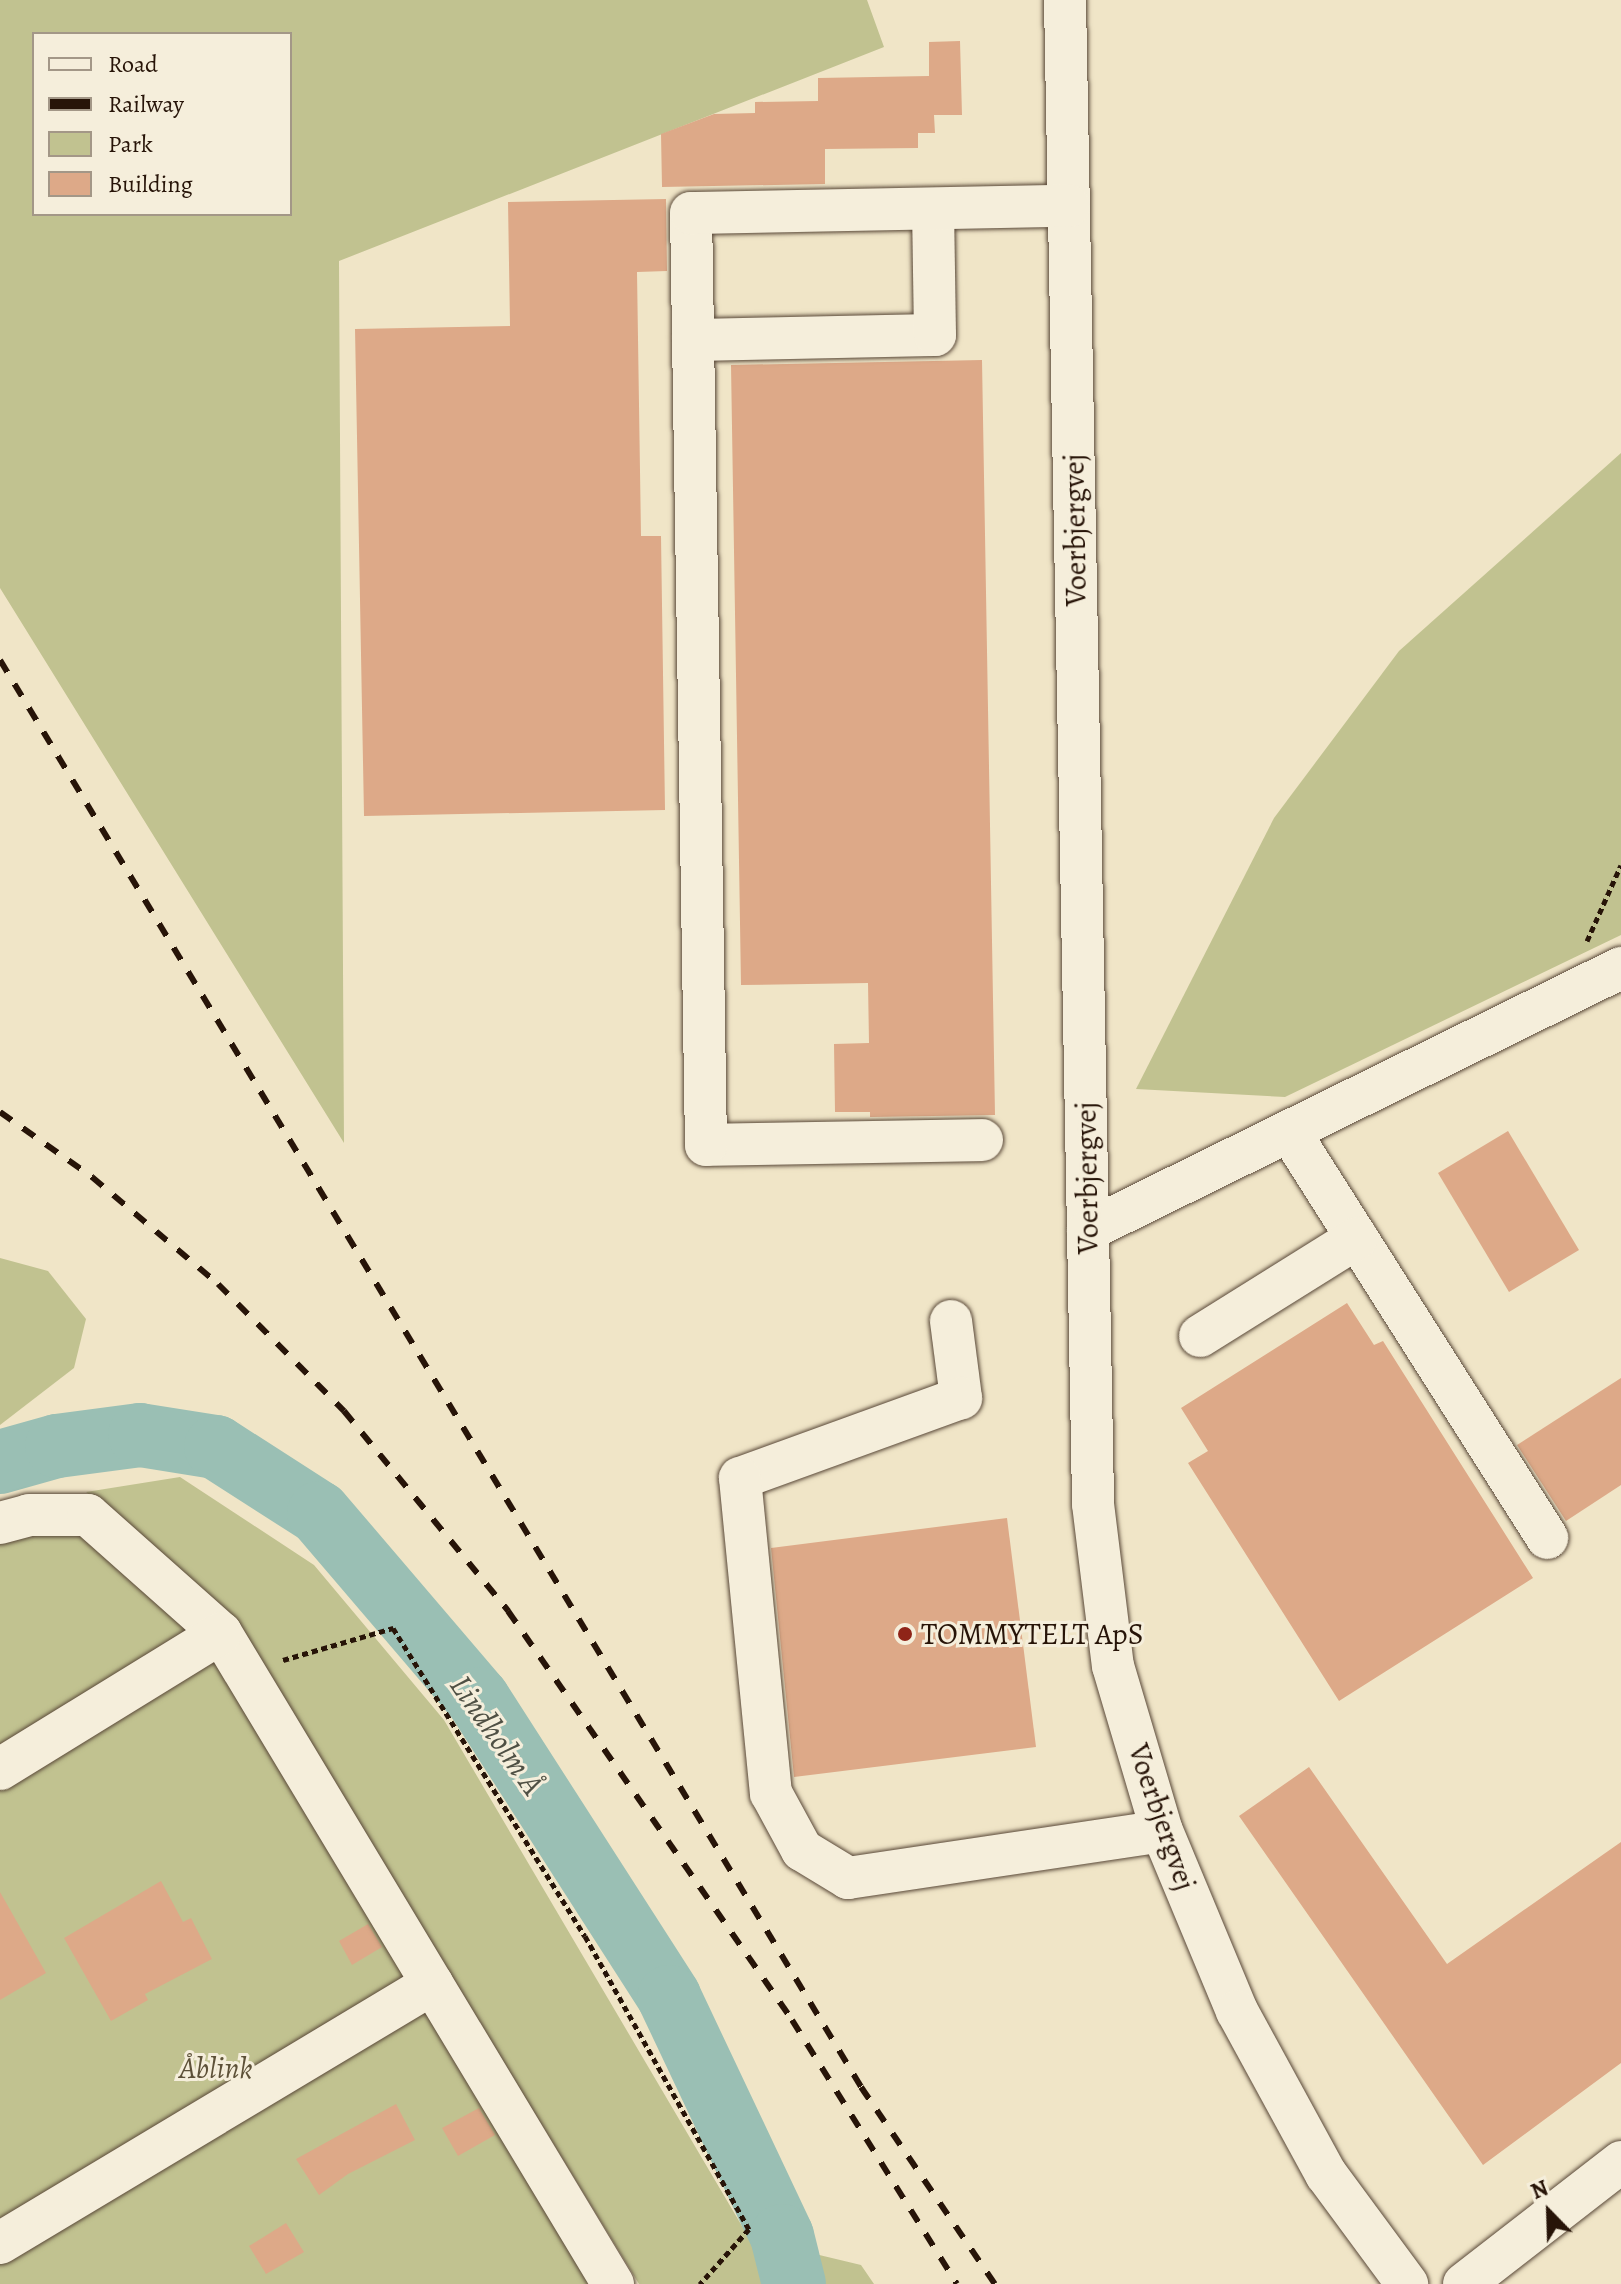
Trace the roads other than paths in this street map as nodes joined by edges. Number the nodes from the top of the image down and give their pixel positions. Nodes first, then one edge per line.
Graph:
1 (1065, 0) edge
2 (1069, 206) junction
3 (933, 209) junction
4 (693, 340) junction
5 (1621, 968) edge
6 (1289, 1131) junction
7 (982, 1140) dead end
8 (1088, 1230) junction
9 (1357, 1238) junction
10 (951, 1321) dead end
11 (1200, 1336) dead end
12 (0, 1523) edge
13 (1547, 1538) dead end
14 (221, 1633) junction
15 (0, 1769) edge
16 (1162, 1831) junction
17 (432, 1984) junction
18 (1621, 2162) edge
19 (0, 2243) edge
20 (613, 2284) edge
21 (1407, 2284) edge
22 (1464, 2284) edge

1 - 2 street, Voerbjergvej
2 - 3 street
2 - 8 street, Voerbjergvej
3 - 4 street
3 - 4 street
4 - 7 street
5 - 6 street
6 - 8 street
6 - 9 street
8 - 16 street, Voerbjergvej
9 - 11 street
9 - 13 street
10 - 16 street
12 - 14 street
14 - 15 street
14 - 17 street
16 - 21 street, Voerbjergvej
17 - 19 street
17 - 20 street
18 - 22 street

